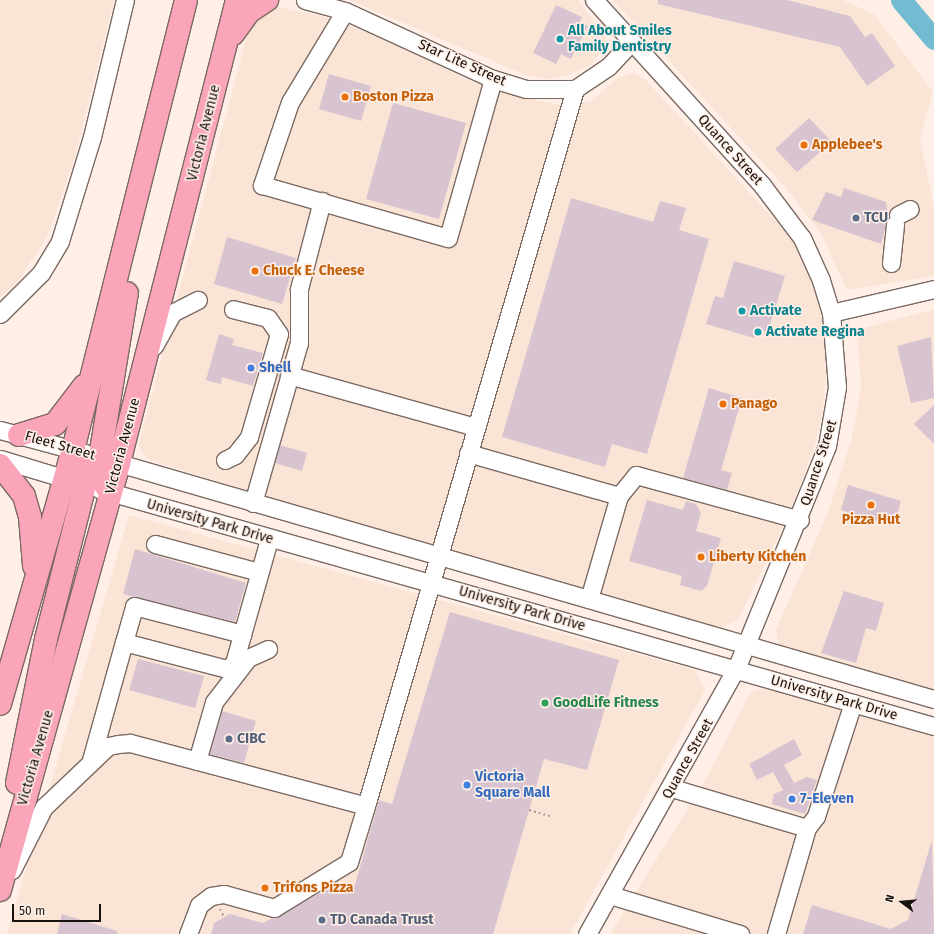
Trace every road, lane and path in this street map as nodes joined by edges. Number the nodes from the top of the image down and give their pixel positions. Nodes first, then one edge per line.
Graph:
1 (125, 0) edge
2 (186, 0) edge
3 (237, 0) edge
4 (267, 0) edge
5 (305, 0) edge
6 (594, 0) edge
7 (345, 11) junction
8 (631, 42) junction
9 (226, 43) junction
10 (493, 79) junction
11 (575, 89) junction
12 (143, 177) junction
13 (322, 201) junction
14 (901, 216) dead end
15 (891, 263) dead end
16 (934, 289) edge
17 (198, 300) dead end
18 (233, 309) dead end
19 (831, 313) junction
20 (0, 314) edge
21 (145, 364) junction
22 (94, 370) junction
23 (289, 375) junction
24 (475, 427) junction
25 (10, 432) edge
26 (73, 450) junction
27 (468, 452) junction
28 (0, 459) edge
29 (109, 460) junction
30 (225, 460) dead end
31 (0, 465) edge
32 (75, 482) junction
33 (110, 493) junction
34 (619, 496) junction
35 (253, 503) junction
36 (800, 520) junction
37 (269, 538) junction
38 (155, 544) dead end
39 (438, 557) junction
40 (259, 572) junction
41 (35, 583) junction
42 (430, 584) junction
43 (589, 599) junction
44 (242, 634) junction
45 (124, 642) junction
46 (746, 645) junction
47 (268, 649) dead end
48 (736, 669) junction
49 (906, 692) junction
50 (934, 699) edge
51 (853, 703) junction
52 (0, 704) edge
53 (882, 712) junction
54 (934, 726) edge
55 (197, 761) junction
56 (90, 762) junction
57 (672, 788) junction
58 (366, 806) junction
59 (529, 810) dead end
60 (553, 817) dead end
61 (807, 828) junction
62 (0, 884) edge
63 (0, 890) edge
64 (0, 895) edge
65 (610, 895) junction
66 (190, 927) edge
67 (201, 934) edge
68 (587, 934) edge
69 (740, 934) edge
70 (776, 934) edge

1 - 20 street
2 - 12 highway
3 - 9 highway, Victoria Avenue
4 - 9 highway
5 - 7 street, Star Lite Street
6 - 8 street, Quance Street
7 - 10 street, Star Lite Street
7 - 13 street
8 - 11 street
8 - 19 street, Quance Street
9 - 21 highway, Victoria Avenue
10 - 11 street, Star Lite Street
10 - 13 street
11 - 24 street
12 - 22 highway
12 - 29 highway
13 - 23 street
14 - 15 street
16 - 19 street
17 - 21 street
18 - 30 street
19 - 36 street, Quance Street
21 - 29 highway, Victoria Avenue
22 - 25 highway
22 - 26 highway
23 - 24 street
23 - 35 street
24 - 27 street
25 - 26 street, Fleet Street
26 - 29 street, Fleet Street
26 - 32 highway
27 - 34 street
27 - 39 street
28 - 32 street
29 - 33 highway, Victoria Avenue
29 - 35 street, University Park Drive
31 - 41 highway
32 - 33 street
32 - 41 highway
32 - 62 highway
33 - 37 street, University Park Drive
33 - 63 highway, Victoria Avenue
34 - 36 street
34 - 43 street
35 - 39 street, University Park Drive
36 - 46 street, Quance Street
37 - 40 street
37 - 42 street, University Park Drive
38 - 40 street
39 - 42 street
39 - 43 street, University Park Drive
40 - 44 street
41 - 52 highway
42 - 48 street, University Park Drive
42 - 58 street
43 - 46 street, University Park Drive
44 - 45 street
44 - 45 street
45 - 56 street
46 - 48 street, Quance Street
46 - 49 street, University Park Drive
47 - 55 street
48 - 51 street, University Park Drive
48 - 57 street, Quance Street
49 - 50 street, University Park Drive
49 - 53 street
51 - 53 street, University Park Drive
51 - 61 street
53 - 54 street, University Park Drive
55 - 56 street
55 - 58 street
56 - 64 street
57 - 61 street
57 - 65 street, Quance Street
58 - 66 street
59 - 60 path
61 - 70 street
65 - 68 street, Quance Street
65 - 69 street
66 - 67 street

